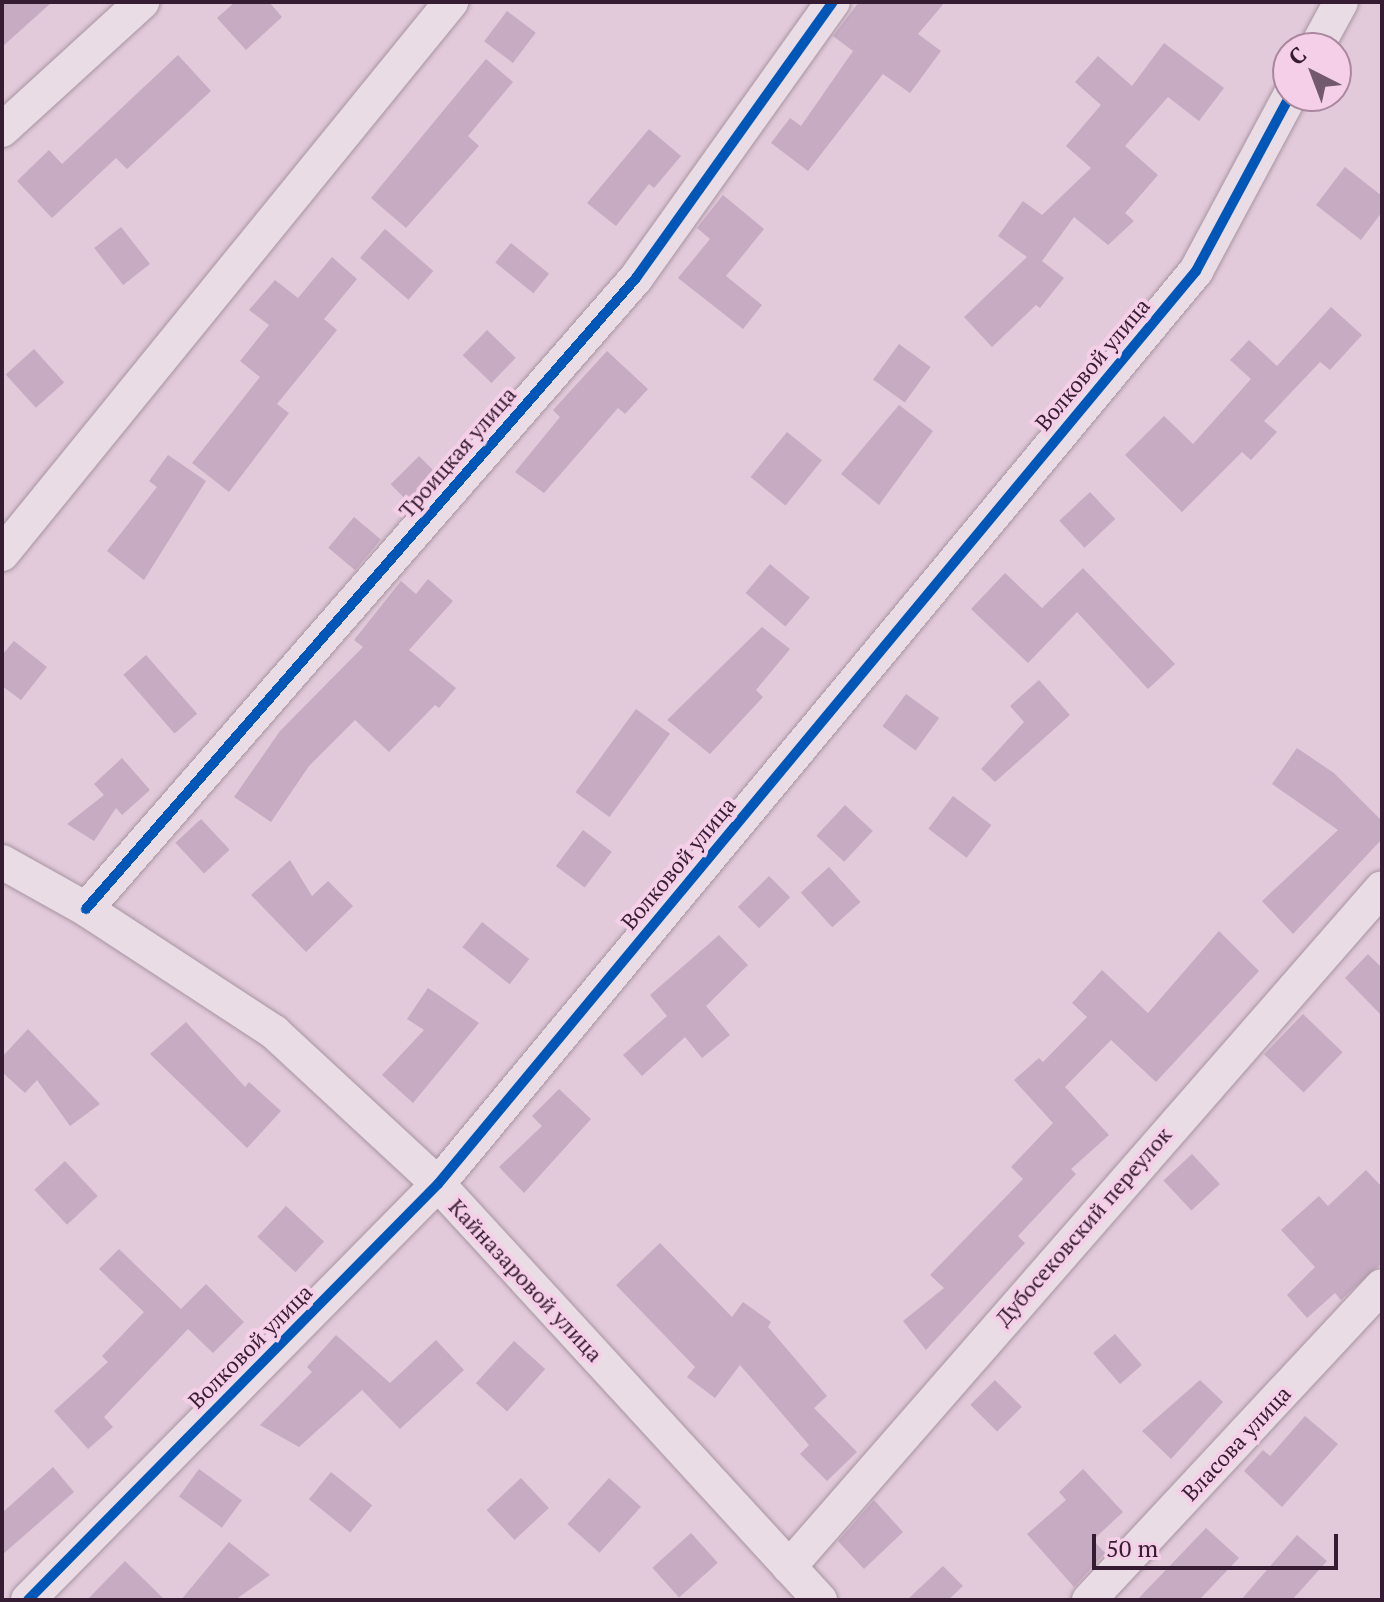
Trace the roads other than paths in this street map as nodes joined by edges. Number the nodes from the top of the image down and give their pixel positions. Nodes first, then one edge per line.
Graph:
1 (142, 2) edge
2 (451, 2) edge
3 (833, 2) edge
4 (1341, 2) edge
5 (1325, 32) edge
6 (1281, 112) edge
7 (2, 130) edge
8 (2, 554) edge
9 (2, 862) edge
10 (1382, 888) edge
11 (86, 909) junction
12 (438, 1184) junction
13 (1382, 1286) edge
14 (789, 1567) junction
15 (28, 1600) edge
16 (820, 1600) edge
17 (1089, 1600) edge

1 - 7 street
2 - 8 street
3 - 11 street, Троицкая улица
4 - 5 street
6 - 12 street, Волковой улица
9 - 11 street, Кайназаровой улица
10 - 14 street, Дубосековский переулок
11 - 12 street, Кайназаровой улица
12 - 14 street, Кайназаровой улица
12 - 15 street, Волковой улица
13 - 17 street, Власова улица
14 - 16 street, Кайназаровой улица

